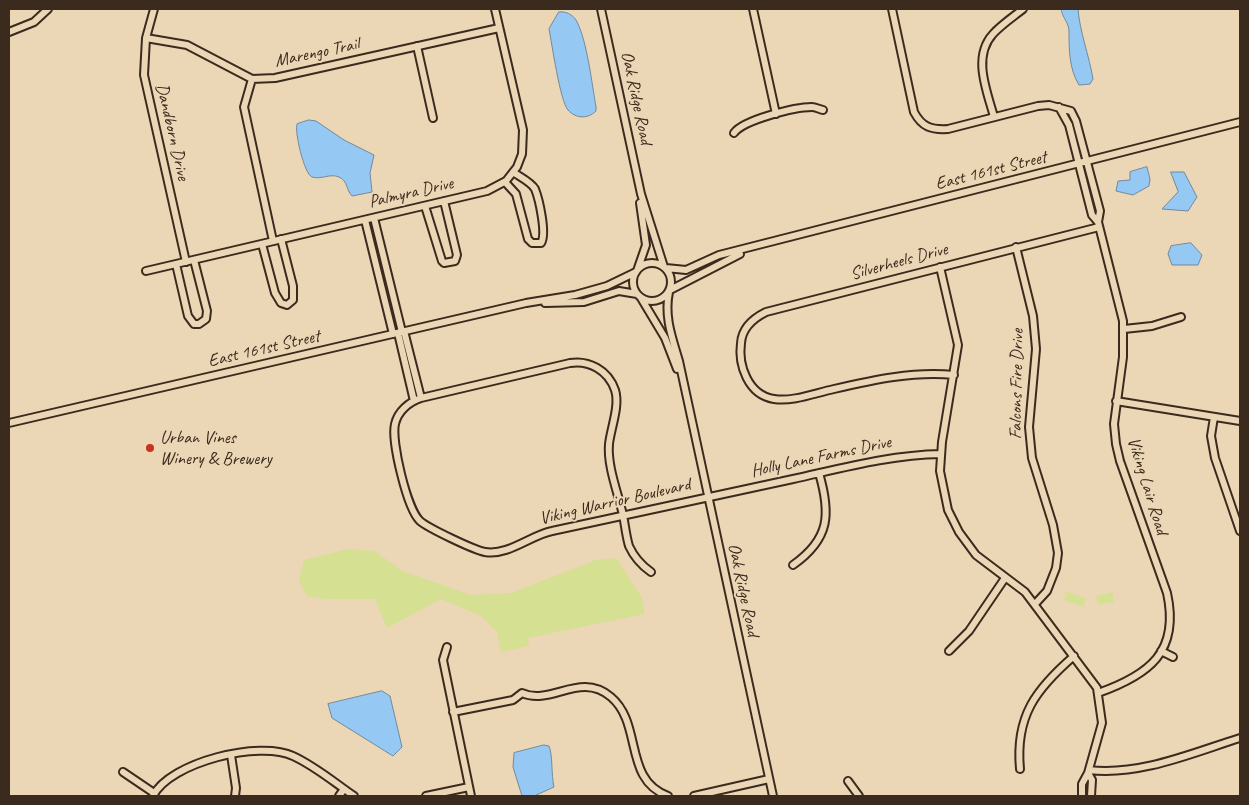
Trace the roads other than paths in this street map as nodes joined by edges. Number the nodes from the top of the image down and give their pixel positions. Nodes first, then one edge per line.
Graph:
1 (48, 9) edge
2 (154, 9) edge
3 (495, 9) edge
4 (601, 9) edge
5 (754, 9) edge
6 (892, 9) edge
7 (1023, 9) edge
8 (499, 28) junction
9 (9, 32) edge
10 (146, 38) junction
11 (417, 46) junction
12 (252, 79) junction
13 (1059, 106) junction
14 (823, 110) dead end
15 (776, 114) junction
16 (994, 116) junction
17 (434, 118) dead end
18 (1240, 122) edge
19 (734, 133) dead end
20 (1087, 162) junction
21 (1078, 164) junction
22 (513, 172) junction
23 (505, 182) junction
24 (641, 194) junction
25 (444, 201) junction
26 (425, 206) junction
27 (374, 218) junction
28 (365, 220) junction
29 (1098, 224) junction
30 (281, 239) junction
31 (273, 241) junction
32 (262, 244) junction
33 (1016, 247) junction
34 (750, 249) junction
35 (194, 260) junction
36 (186, 262) junction
37 (176, 264) junction
38 (940, 267) junction
39 (665, 268) junction
40 (146, 271) dead end
41 (636, 271) junction
42 (669, 291) junction
43 (639, 296) junction
44 (526, 303) junction
45 (1181, 316) dead end
46 (1124, 329) junction
47 (399, 332) junction
48 (954, 375) junction
49 (684, 389) junction
50 (418, 399) junction
51 (1116, 401) junction
52 (1214, 417) junction
53 (1240, 421) edge
54 (9, 424) edge
55 (942, 454) junction
56 (819, 473) junction
57 (707, 497) junction
58 (623, 516) junction
59 (1240, 531) edge
60 (793, 565) dead end
61 (651, 572) dead end
62 (1005, 578) junction
63 (1035, 604) junction
64 (447, 647) dead end
65 (950, 650) dead end
66 (1161, 651) junction
67 (1074, 656) junction
68 (1173, 657) dead end
69 (1098, 693) junction
70 (453, 712) junction
71 (1240, 738) edge
72 (231, 755) junction
73 (1020, 769) dead end
74 (123, 772) dead end
75 (1089, 772) junction
76 (769, 779) junction
77 (848, 781) dead end
78 (469, 788) junction
79 (344, 789) junction
80 (154, 795) edge
81 (235, 796) edge
82 (339, 796) edge
83 (354, 796) edge
84 (426, 796) edge
85 (471, 796) edge
86 (668, 796) edge
87 (694, 796) edge
88 (773, 796) edge
89 (859, 796) edge
90 (1082, 796) edge
91 (1091, 796) edge

1 - 9 street
2 - 10 street, Dandborn Drive
3 - 8 street, Palmyra Drive
4 - 24 street, Oak Ridge Road
5 - 15 street
6 - 16 street
7 - 16 street
8 - 11 street, Marengo Trail
8 - 22 street, Palmyra Drive
10 - 12 street
10 - 36 street, Dandborn Drive
11 - 12 street, Marengo Trail
11 - 17 street
12 - 31 street
13 - 16 street
13 - 20 street
13 - 21 street, Viking Lair Road
14 - 15 street
15 - 19 street
18 - 20 street, East 161st Street
20 - 21 street, East 161st Street
20 - 29 street
21 - 29 street, Viking Lair Road
21 - 34 street, East 161st Street
22 - 23 street, Palmyra Drive
22 - 23 street
23 - 25 street, Palmyra Drive
24 - 39 street, Oak Ridge Road
24 - 41 street, Oak Ridge Road
25 - 26 street, Palmyra Drive
25 - 26 street
26 - 27 street, Palmyra Drive
27 - 28 street, Palmyra Drive
27 - 47 street
28 - 30 street, Palmyra Drive
28 - 47 street
29 - 33 street, Silverheels Drive
29 - 46 street, Viking Lair Road
30 - 31 street, Palmyra Drive
30 - 32 street
31 - 32 street, Palmyra Drive
32 - 35 street, Palmyra Drive
33 - 38 street, Silverheels Drive
33 - 63 street, Falcons Fire Drive
34 - 39 street, East 161st Street
34 - 42 street, East 161st Street
35 - 36 street, Palmyra Drive
35 - 37 street
36 - 37 street, Palmyra Drive
37 - 40 street, Palmyra Drive
38 - 48 street
38 - 48 street, Silverheels Drive
39 - 41 street
39 - 42 street
41 - 43 street
41 - 44 street, East 161st Street
42 - 43 street
42 - 49 street, Oak Ridge Road
43 - 44 street, East 161st Street
43 - 49 street, Oak Ridge Road
44 - 47 street, East 161st Street
45 - 46 street
46 - 51 street, Viking Lair Road
47 - 50 street
47 - 54 street, East 161st Street
48 - 55 street
49 - 57 street, Oak Ridge Road
50 - 58 street
50 - 58 street, Viking Warrior Boulevard
51 - 52 street
51 - 66 street, Viking Lair Road
52 - 53 street
52 - 59 street
55 - 56 street, Holly Lane Farms Drive
55 - 62 street
56 - 57 street, Holly Lane Farms Drive
56 - 60 street
57 - 58 street, Viking Warrior Boulevard
57 - 76 street, Oak Ridge Road
58 - 61 street
62 - 63 street
62 - 65 street
63 - 67 street
64 - 70 street
66 - 68 street
66 - 69 street, Viking Lair Road
67 - 69 street
67 - 73 street
69 - 75 street
70 - 78 street
70 - 86 street
71 - 75 street
72 - 79 street
72 - 80 street
72 - 81 street
74 - 80 street
75 - 90 street
75 - 91 street
76 - 87 street
76 - 88 street, Oak Ridge Road
77 - 89 street
78 - 84 street
78 - 85 street
79 - 82 street
79 - 83 street

